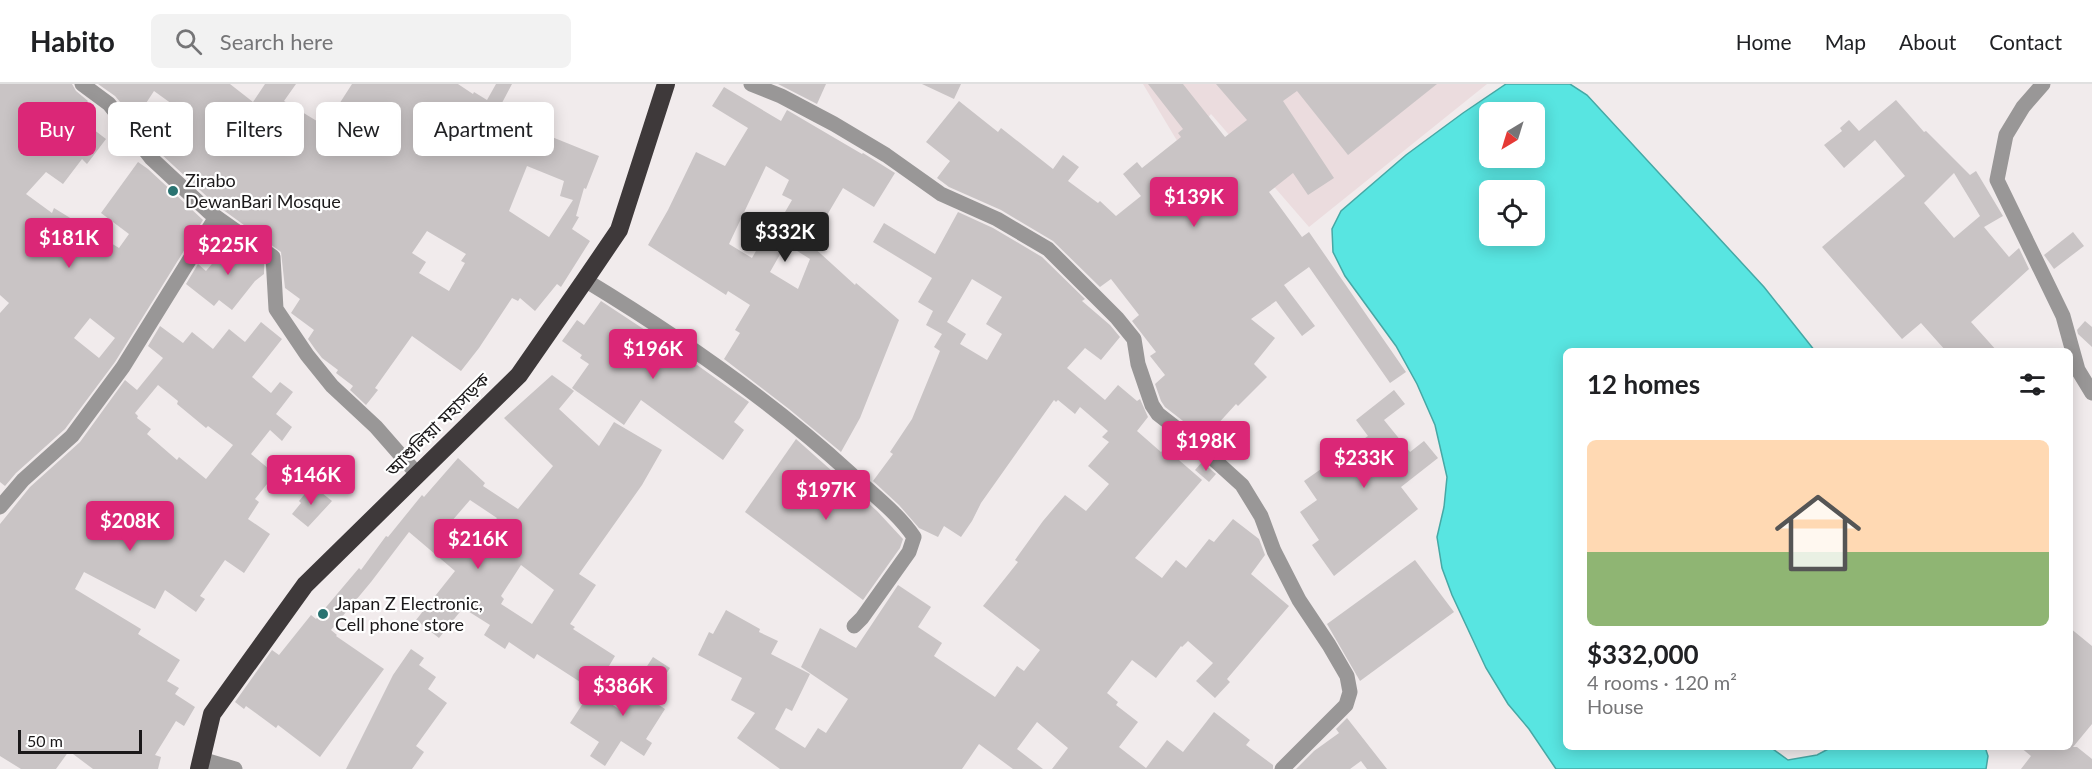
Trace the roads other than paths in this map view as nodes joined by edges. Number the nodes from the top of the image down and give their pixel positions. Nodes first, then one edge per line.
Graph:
1 (82, 84) edge
2 (666, 84) edge
3 (751, 84) edge
4 (2043, 84) edge
5 (216, 217) junction
6 (585, 280) junction
7 (2072, 348) edge
8 (2073, 352) edge
9 (2092, 393) edge
10 (418, 475) junction
11 (2, 503) edge
12 (855, 626) dead end
13 (200, 764) edge
14 (235, 769) edge
15 (1282, 769) edge

1 - 5 street
2 - 6 highway, আশুলিয়া মহাসড়ক
3 - 15 street
4 - 7 street
5 - 10 street
5 - 11 street
6 - 10 highway, আশুলিয়া মহাসড়ক
6 - 12 street
8 - 9 street
10 - 13 highway, আশুলিয়া মহাসড়ক
13 - 14 street

